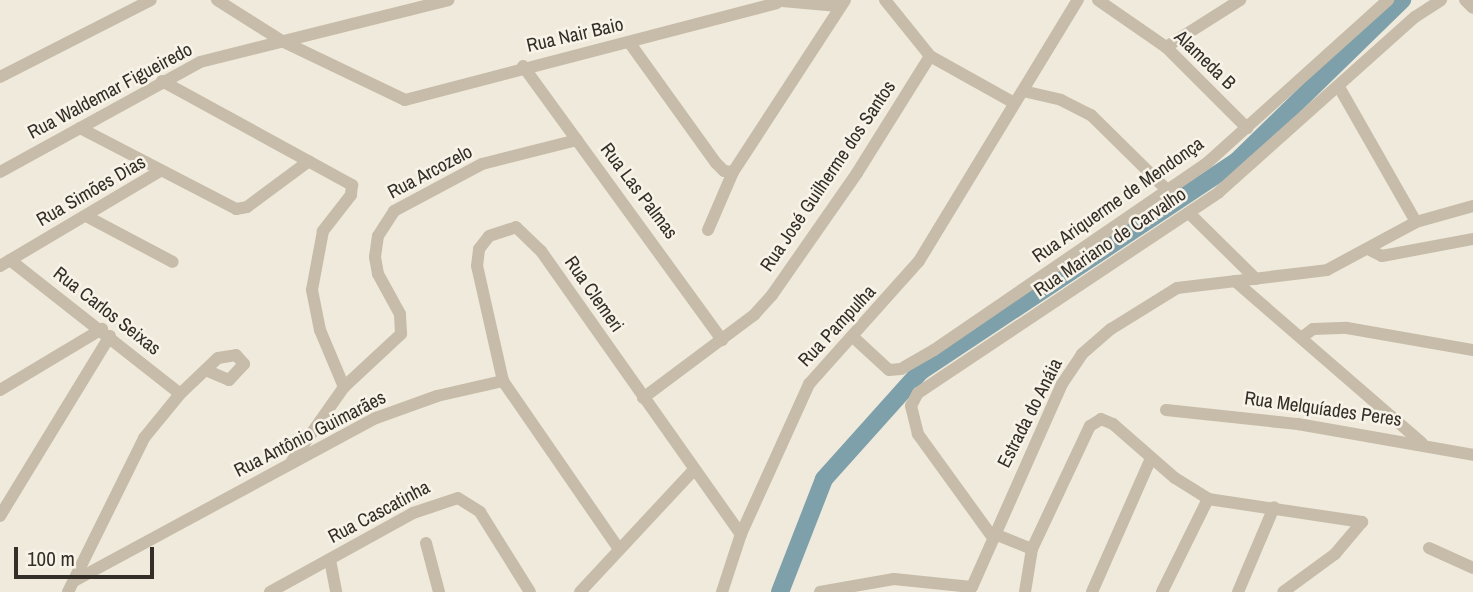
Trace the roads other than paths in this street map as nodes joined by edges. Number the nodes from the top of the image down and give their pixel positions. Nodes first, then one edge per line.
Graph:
1 (152, 0) edge
2 (217, 0) edge
3 (448, 0) edge
4 (885, 0) edge
5 (1078, 0) edge
6 (1098, 0) edge
7 (1240, 0) edge
8 (1388, 0) edge
9 (1441, 0) edge
10 (1465, 0) edge
11 (774, 1) edge
12 (841, 3) edge
13 (1473, 8) edge
14 (282, 41) junction
15 (629, 42) junction
16 (1166, 47) junction
17 (930, 56) junction
18 (523, 66) junction
19 (0, 77) edge
20 (162, 81) junction
21 (1339, 88) junction
22 (1023, 91) junction
23 (1014, 103) junction
24 (80, 128) junction
25 (1247, 128) junction
26 (577, 140) junction
27 (309, 160) junction
28 (736, 170) junction
29 (0, 172) edge
30 (160, 172) junction
31 (1169, 192) junction
32 (1473, 206) edge
33 (1189, 213) junction
34 (86, 216) junction
35 (1416, 222) junction
36 (708, 230) dead end
37 (1473, 239) edge
38 (1370, 250) junction
39 (173, 262) dead end
40 (5, 263) edge
41 (1256, 279) junction
42 (1235, 281) junction
43 (106, 332) junction
44 (852, 336) junction
45 (1301, 338) junction
46 (722, 340) junction
47 (1473, 350) edge
48 (208, 371) dead end
49 (503, 381) junction
50 (344, 387) junction
51 (0, 390) edge
52 (180, 394) junction
53 (643, 398) junction
54 (1166, 410) dead end
55 (1422, 443) junction
56 (1473, 455) edge
57 (1151, 458) junction
58 (290, 464) junction
59 (693, 471) junction
60 (4, 497) edge
61 (1208, 499) junction
62 (1274, 507) junction
63 (0, 516) edge
64 (741, 534) junction
65 (992, 534) junction
66 (426, 543) dead end
67 (1429, 548) dead end
68 (619, 549) junction
69 (1032, 550) junction
70 (330, 560) junction
71 (1473, 568) edge
72 (71, 587) edge
73 (972, 589) edge
74 (270, 592) edge
75 (336, 592) edge
76 (439, 592) edge
77 (530, 592) edge
78 (580, 592) edge
79 (722, 592) edge
80 (820, 592) edge
81 (1025, 592) edge
82 (1092, 592) edge
83 (1161, 592) edge
84 (1238, 592) edge
85 (1283, 592) edge

1 - 19 street
2 - 14 street, Rua Nair Baio
3 - 14 street, Rua Waldemar Figueiredo
4 - 17 street
5 - 22 street, Rua Pampulha
6 - 16 street, Alameda B
7 - 16 street
8 - 25 street, Rua Ariquerme de Mendonça
9 - 21 street, Rua Mariano de Carvalho
10 - 13 street
11 - 12 street, Rua Nair Baio
11 - 15 street, Rua Nair Baio
12 - 28 street
14 - 18 street, Rua Nair Baio
14 - 20 street, Rua Waldemar Figueiredo
15 - 18 street, Rua Nair Baio
15 - 28 street
16 - 25 street, Alameda B
17 - 23 street
17 - 46 street, Rua José Guilherme dos Santos
18 - 26 street, Rua Las Palmas
20 - 24 street, Rua Waldemar Figueiredo
20 - 27 street
21 - 33 street, Rua Mariano de Carvalho
21 - 35 street
22 - 23 street, Rua Pampulha
22 - 31 street
23 - 44 street, Rua Pampulha
24 - 29 street, Rua Waldemar Figueiredo
24 - 30 street
25 - 31 street, Rua Ariquerme de Mendonça
26 - 46 street, Rua Las Palmas
26 - 50 street, Rua Arcozelo
27 - 30 street, Rua Simões Dias
27 - 50 street
28 - 36 street
30 - 34 street, Rua Simões Dias
31 - 44 street, Rua Ariquerme de Mendonça
32 - 35 street, Estrada do Anáia
33 - 41 street
33 - 65 street, Rua Mariano de Carvalho
34 - 39 street
34 - 40 street, Rua Simões Dias
35 - 38 street, Estrada do Anáia
37 - 38 street
38 - 41 street, Estrada do Anáia
40 - 43 street, Rua Carlos Seixas
41 - 42 street, Estrada do Anáia
42 - 45 street
42 - 65 street, Estrada do Anáia
43 - 51 street
43 - 52 street, Rua Carlos Seixas
43 - 60 street
44 - 64 street, Rua Pampulha
45 - 47 street
45 - 55 street
46 - 53 street, Rua José Guilherme dos Santos
48 - 52 street
49 - 53 street, Rua Clemeri
49 - 58 street, Rua Antônio Guimarães
49 - 68 street
50 - 58 street, Rua Arcozelo
52 - 72 street
53 - 59 street, Rua Clemeri
54 - 55 street, Rua Melquíades Peres
55 - 56 street, Rua Melquíades Peres
57 - 61 street
57 - 69 street
57 - 82 street
58 - 72 street, Rua Antônio Guimarães
59 - 64 street, Rua Clemeri
59 - 68 street
60 - 63 street
61 - 62 street
61 - 83 street
62 - 84 street
62 - 85 street
64 - 79 street, Rua Pampulha
65 - 69 street
65 - 73 street, Estrada do Anáia
66 - 76 street
67 - 71 street
68 - 78 street
69 - 81 street
70 - 74 street, Rua Cascatinha
70 - 75 street
70 - 77 street, Rua Cascatinha
73 - 80 street, Estrada do Anáia

